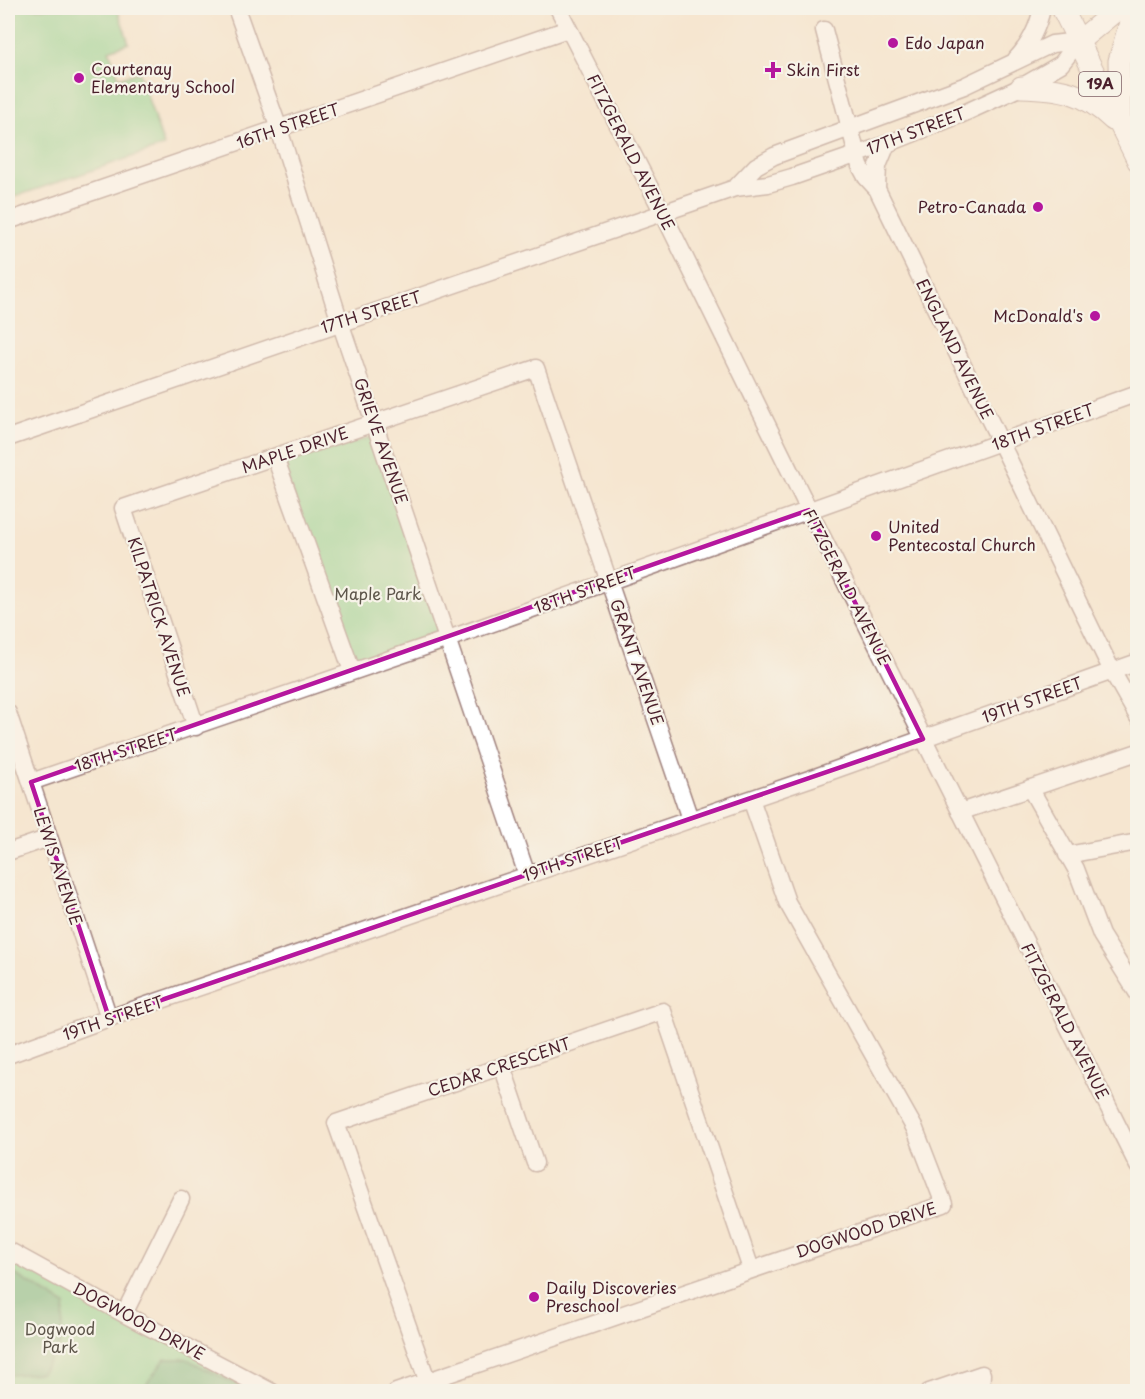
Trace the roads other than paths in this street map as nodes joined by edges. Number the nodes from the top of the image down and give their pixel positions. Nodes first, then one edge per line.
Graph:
1 (236, 8) edge
2 (558, 8) edge
3 (1042, 8) edge
4 (1062, 8) edge
5 (1119, 8) edge
6 (1134, 8) edge
7 (568, 29) junction
8 (824, 30) dead end
9 (1079, 42) junction
10 (1008, 66) junction
11 (1021, 87) junction
12 (1120, 126) junction
13 (849, 128) junction
14 (279, 129) junction
15 (887, 144) junction
16 (856, 154) junction
17 (1137, 161) edge
18 (735, 188) junction
19 (877, 189) junction
20 (663, 213) junction
21 (8, 221) edge
22 (340, 322) junction
23 (536, 368) joint
24 (1137, 393) edge
25 (375, 423) junction
26 (8, 438) edge
27 (1001, 442) junction
28 (275, 457) junction
29 (123, 508) joint
30 (809, 510) junction
31 (609, 581) junction
32 (448, 639) junction
33 (1137, 662) edge
34 (352, 671) junction
35 (1112, 671) junction
36 (8, 713) edge
37 (1137, 717) edge
38 (196, 727) junction
39 (923, 739) junction
40 (1137, 752) edge
41 (31, 782) junction
42 (1030, 788) junction
43 (751, 799) junction
44 (960, 812) junction
45 (690, 819) junction
46 (49, 838) junction
47 (1137, 842) edge
48 (8, 852) edge
49 (1067, 855) junction
50 (527, 875) junction
51 (1137, 994) edge
52 (109, 1018) junction
53 (8, 1055) edge
54 (502, 1066) junction
55 (535, 1163) dead end
56 (1137, 1166) edge
57 (181, 1199) dead end
58 (8, 1250) edge
59 (752, 1269) junction
60 (124, 1314) junction
61 (430, 1387) edge
62 (272, 1392) edge
63 (396, 1392) edge
64 (928, 1392) edge
65 (981, 1392) edge

1 - 14 street, GRIEVE AVENUE
2 - 7 street, FITZGERALD AVENUE
3 - 10 street
4 - 9 main road
5 - 9 main road, 17TH STREET
6 - 12 main road
7 - 14 street, 16TH STREET
7 - 20 street, FITZGERALD AVENUE
8 - 13 street, ENGLAND AVENUE
9 - 10 street, 17TH STREET
9 - 11 street, 17TH STREET
9 - 12 main road, 19A
10 - 13 street, 17TH STREET
11 - 12 main road
11 - 15 street, 17TH STREET
12 - 17 main road, 19A
13 - 16 street, ENGLAND AVENUE
13 - 18 street, 17TH STREET
14 - 21 street, 16TH STREET
14 - 22 street, GRIEVE AVENUE
15 - 16 street, 17TH STREET
15 - 19 street
16 - 18 street, 17TH STREET
16 - 19 street, ENGLAND AVENUE
18 - 20 street, 17TH STREET
19 - 27 street, ENGLAND AVENUE
20 - 22 street, 17TH STREET
20 - 30 street, FITZGERALD AVENUE
22 - 25 street, GRIEVE AVENUE
22 - 26 street, 17TH STREET
23 - 25 street, MAPLE DRIVE
23 - 31 street, GRANT AVENUE
24 - 27 street, 18TH STREET
25 - 28 street, MAPLE DRIVE
25 - 32 street, GRIEVE AVENUE
27 - 30 street, 18TH STREET
27 - 35 street, ENGLAND AVENUE
28 - 29 street, MAPLE DRIVE
28 - 34 street
29 - 38 street, KILPATRICK AVENUE
30 - 31 street, 18TH STREET
30 - 39 street, FITZGERALD AVENUE
31 - 32 street, 18TH STREET
31 - 45 street, GRANT AVENUE
32 - 34 street, 18TH STREET
32 - 50 street, GRIEVE AVENUE
33 - 35 street, 19TH STREET
34 - 38 street, 18TH STREET
35 - 37 street, ENGLAND AVENUE
35 - 39 street, 19TH STREET
36 - 41 street, LEWIS AVENUE
38 - 41 street, 18TH STREET
39 - 43 street, 19TH STREET
39 - 44 street, FITZGERALD AVENUE
40 - 42 street
41 - 46 street, LEWIS AVENUE
42 - 44 street
42 - 49 street
43 - 45 street, 19TH STREET
43 - 59 street, DOGWOOD DRIVE
44 - 56 street, FITZGERALD AVENUE
45 - 50 street, 19TH STREET
46 - 48 street
46 - 52 street, LEWIS AVENUE
47 - 49 street
49 - 51 street
50 - 52 street, 19TH STREET
52 - 53 street, 19TH STREET
54 - 55 street
54 - 59 street, CEDAR CRESCENT
54 - 61 street, CEDAR CRESCENT
57 - 60 street
58 - 60 street, DOGWOOD DRIVE
59 - 61 street, DOGWOOD DRIVE
60 - 62 street, DOGWOOD DRIVE
61 - 63 street, DOGWOOD DRIVE
64 - 65 street

